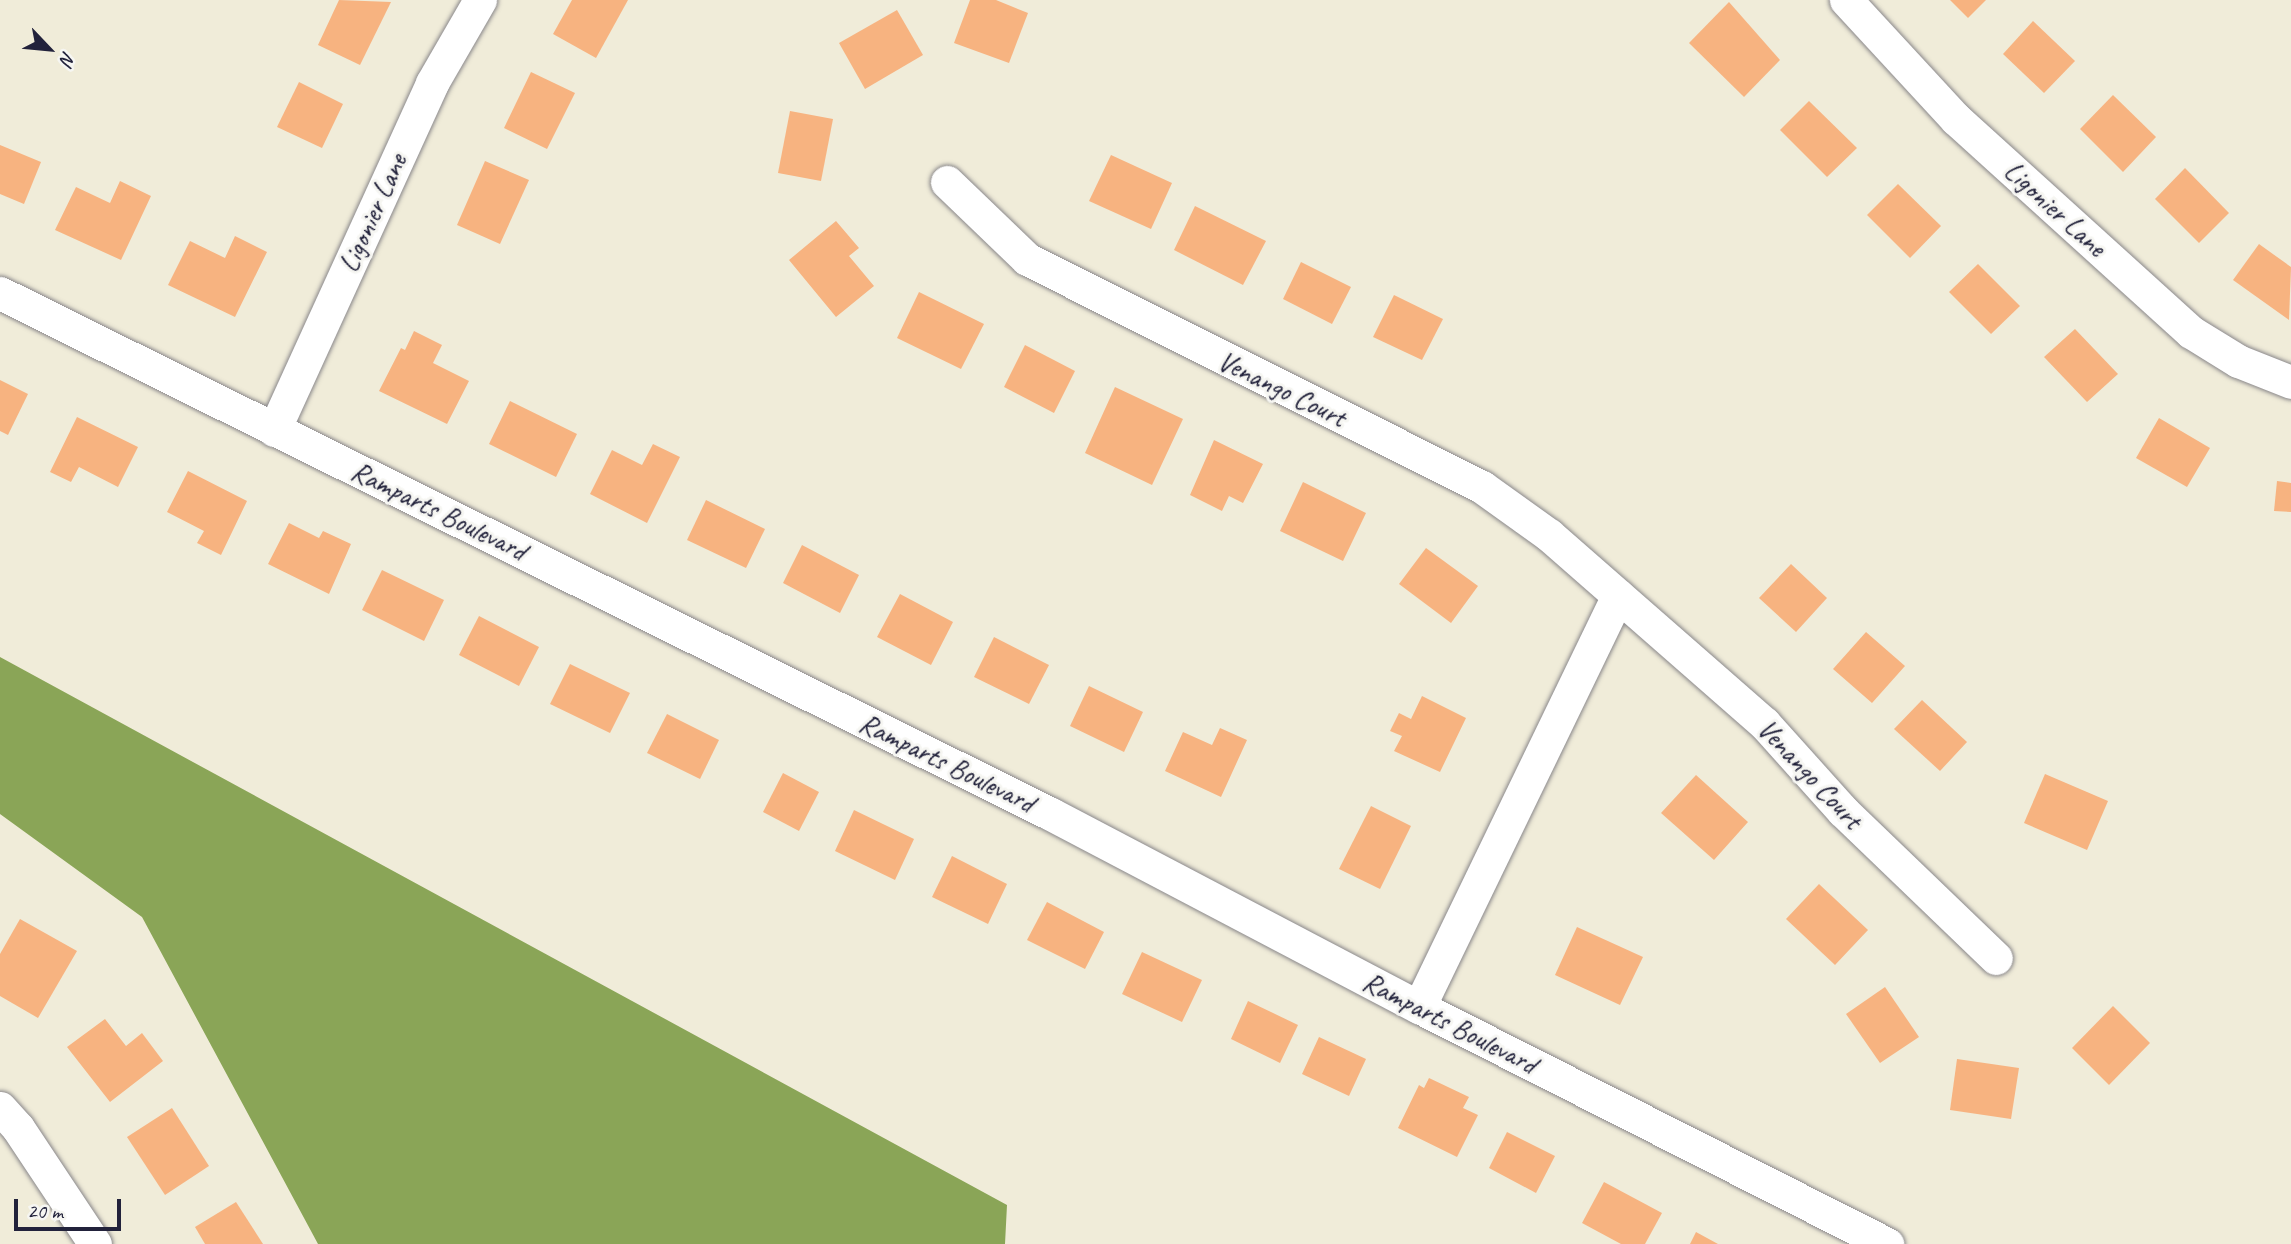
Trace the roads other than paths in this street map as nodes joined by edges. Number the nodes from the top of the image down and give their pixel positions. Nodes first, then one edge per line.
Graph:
1 (480, 0) edge
2 (1846, 0) edge
3 (947, 182) dead end
4 (0, 293) edge
5 (2291, 382) edge
6 (274, 430) junction
7 (1618, 596) junction
8 (1996, 958) dead end
9 (1419, 1007) junction
10 (0, 1108) edge
11 (95, 1244) edge
12 (1887, 1244) edge

1 - 6 street, Ligonier Lane
2 - 5 street, Ligonier Lane
3 - 7 street, Venango Court
4 - 6 street, Ramparts Boulevard
6 - 9 street, Ramparts Boulevard
7 - 8 street, Venango Court
7 - 9 street
9 - 12 street, Ramparts Boulevard
10 - 11 street

